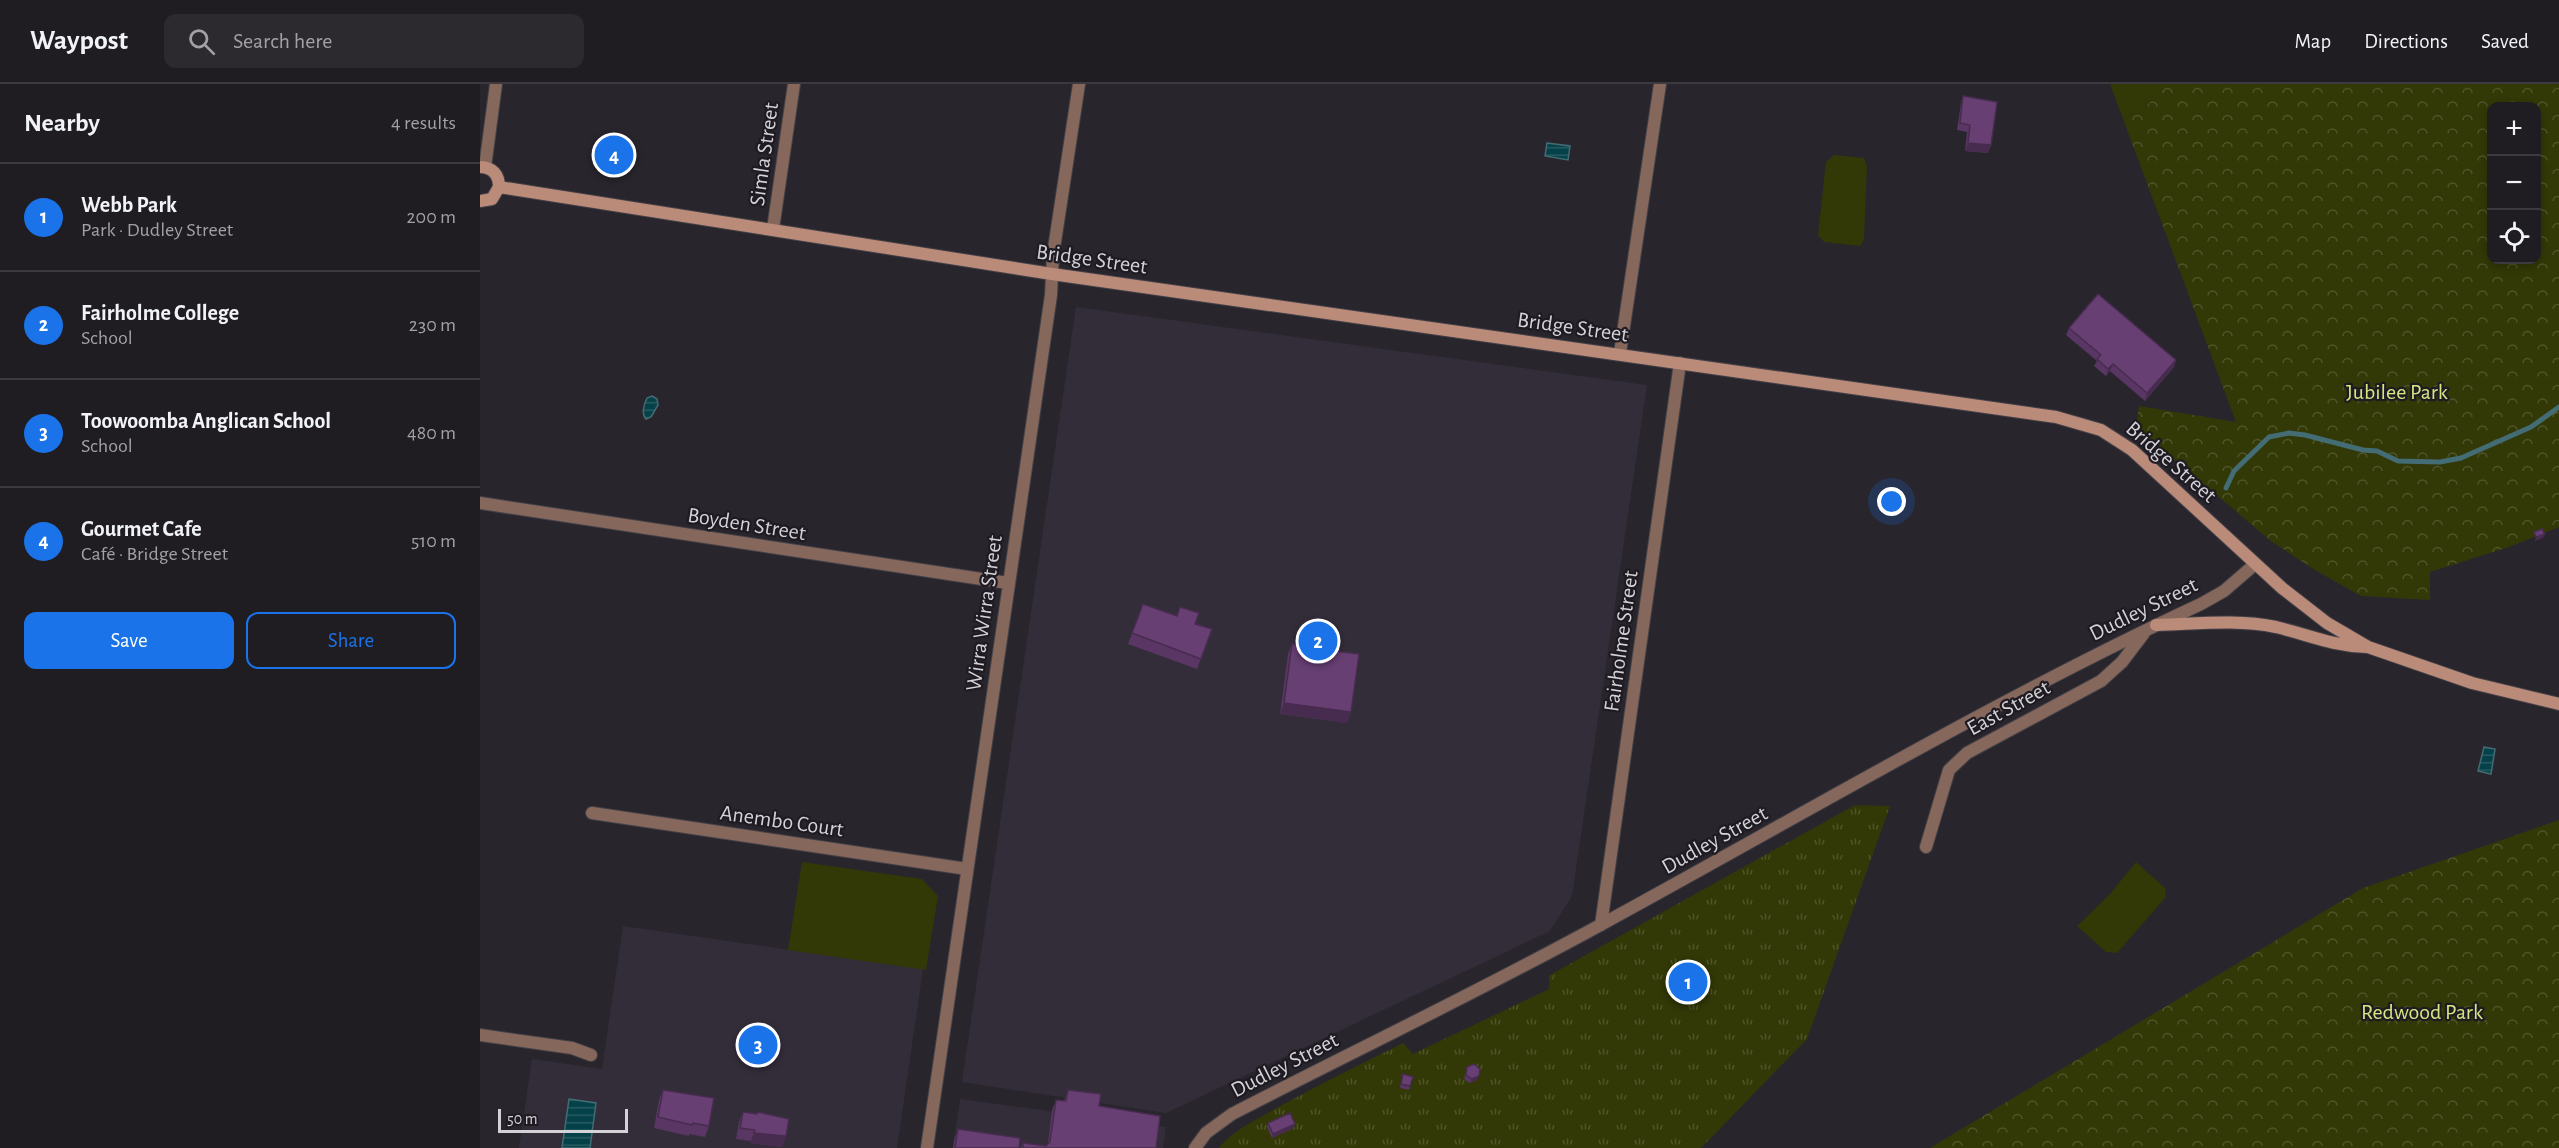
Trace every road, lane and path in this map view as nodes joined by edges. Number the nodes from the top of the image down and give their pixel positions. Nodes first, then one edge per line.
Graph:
1 (496, 84) edge
2 (794, 84) edge
3 (1079, 84) edge
4 (1660, 84) edge
5 (482, 167) edge
6 (499, 187) junction
7 (480, 201) edge
8 (773, 229) junction
9 (1052, 274) junction
10 (1620, 353) junction
11 (1680, 363) junction
12 (480, 503) edge
13 (2254, 565) junction
14 (1008, 583) junction
15 (2151, 627) junction
16 (2368, 647) junction
17 (2559, 704) edge
18 (592, 813) dead end
19 (1926, 847) dead end
20 (967, 869) junction
21 (1601, 925) junction
22 (480, 1035) edge
23 (591, 1055) dead end
24 (927, 1148) edge
25 (1196, 1148) edge

1 - 5 street
2 - 8 street, Simla Street
3 - 9 street, Wirra Wirra Street
4 - 10 street
5 - 6 street
6 - 7 street
6 - 8 street, Bridge Street
8 - 9 street, Bridge Street
9 - 10 street, Bridge Street
9 - 14 street, Wirra Wirra Street
10 - 11 street, Bridge Street
11 - 13 street, Bridge Street
11 - 21 street, Fairholme Street
12 - 14 street, Boyden Street
13 - 15 street, Dudley Street
13 - 16 street, Bridge Street
14 - 20 street, Wirra Wirra Street
15 - 16 street
15 - 19 street, East Street
15 - 21 street, Dudley Street
16 - 17 street, Bridge Street
18 - 20 street, Anembo Court
20 - 24 street, Wirra Wirra Street
21 - 25 street, Dudley Street
22 - 23 street

